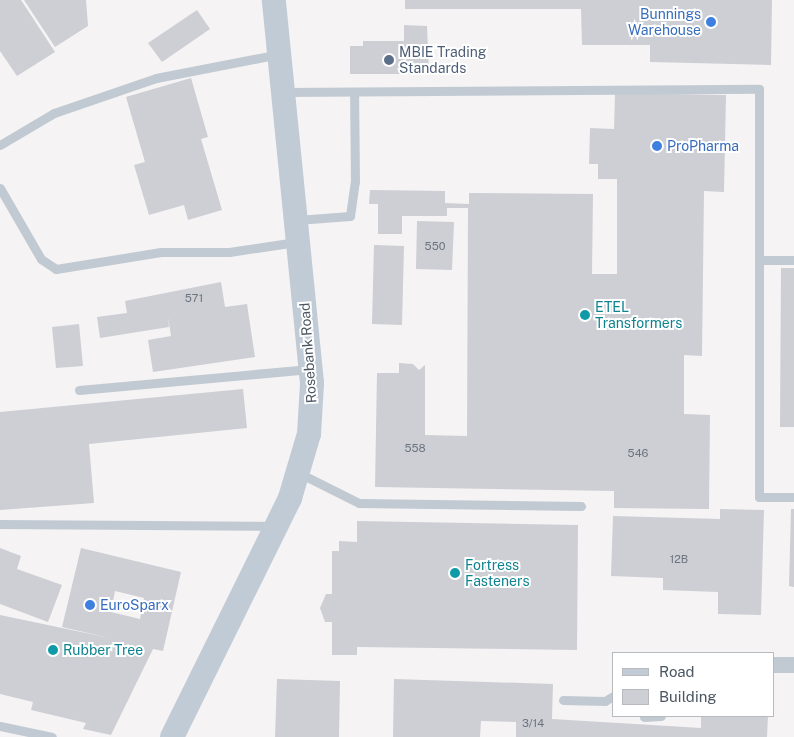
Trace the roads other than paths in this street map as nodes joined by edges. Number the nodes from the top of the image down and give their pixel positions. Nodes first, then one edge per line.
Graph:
1 (274, 0) edge
2 (279, 54) junction
3 (283, 92) junction
4 (354, 92) junction
5 (0, 145) edge
6 (0, 188) edge
7 (298, 231) junction
8 (759, 260) junction
9 (794, 260) edge
10 (311, 369) junction
11 (79, 390) dead end
12 (299, 473) junction
13 (794, 497) edge
14 (581, 506) dead end
15 (0, 524) edge
16 (277, 526) junction
17 (774, 665) edge
18 (794, 665) edge
19 (612, 697) edge
20 (563, 700) dead end
21 (0, 726) edge
22 (52, 737) edge
23 (172, 737) edge

1 - 2 main road, Rosebank Road
2 - 3 main road, Rosebank Road
2 - 5 lane
3 - 4 lane
3 - 7 main road, Rosebank Road
4 - 7 lane
4 - 8 lane
6 - 7 lane
7 - 10 main road, Rosebank Road
8 - 9 lane
8 - 13 lane
10 - 11 lane
10 - 12 main road, Rosebank Road
12 - 14 lane
12 - 16 main road, Rosebank Road
15 - 16 lane
16 - 23 main road, Rosebank Road
17 - 18 street
19 - 20 lane
21 - 22 lane

